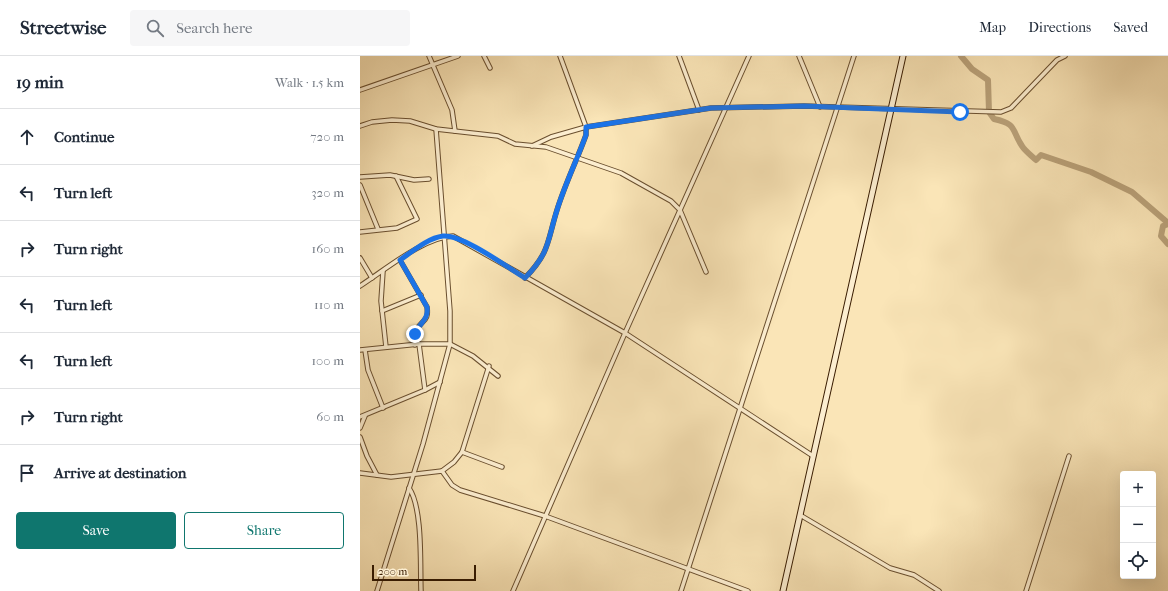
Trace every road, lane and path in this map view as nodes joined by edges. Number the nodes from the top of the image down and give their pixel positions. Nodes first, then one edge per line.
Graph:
1 (429, 56) edge
2 (458, 56) edge
3 (484, 56) edge
4 (560, 56) edge
5 (679, 56) edge
6 (749, 56) edge
7 (799, 56) edge
8 (854, 56) edge
9 (903, 56) edge
10 (1065, 56) edge
11 (434, 66) junction
12 (490, 68) dead end
13 (360, 90) edge
14 (820, 107) junction
15 (836, 107) junction
16 (726, 108) junction
17 (891, 109) junction
18 (699, 110) junction
19 (360, 126) edge
20 (586, 127) junction
21 (436, 129) junction
22 (455, 131) junction
23 (532, 146) junction
24 (577, 158) junction
25 (396, 176) junction
26 (360, 177) edge
27 (429, 179) dead end
28 (360, 185) edge
29 (680, 210) junction
30 (378, 229) junction
31 (360, 232) edge
32 (444, 236) junction
33 (360, 258) edge
34 (400, 260) junction
35 (383, 271) junction
36 (706, 272) dead end
37 (372, 278) junction
38 (525, 278) junction
39 (360, 286) edge
40 (421, 295) junction
41 (382, 311) junction
42 (625, 333) junction
43 (420, 344) junction
44 (450, 344) junction
45 (415, 345) junction
46 (386, 347) junction
47 (360, 350) edge
48 (365, 350) junction
49 (488, 366) junction
50 (498, 376) dead end
51 (440, 382) junction
52 (425, 390) junction
53 (383, 408) junction
54 (740, 408) junction
55 (365, 416) junction
56 (360, 417) edge
57 (360, 428) edge
58 (360, 437) edge
59 (462, 452) junction
60 (813, 456) junction
61 (1069, 456) dead end
62 (502, 467) dead end
63 (442, 471) junction
64 (360, 473) edge
65 (377, 475) junction
66 (413, 475) junction
67 (409, 488) junction
68 (800, 515) junction
69 (545, 516) junction
70 (688, 569) junction
71 (377, 591) edge
72 (421, 591) edge
73 (513, 591) edge
74 (681, 591) edge
75 (748, 591) edge
76 (783, 591) edge
77 (940, 591) edge
78 (1026, 591) edge

1 - 11 street
2 - 11 street
3 - 12 street
4 - 20 street
5 - 18 street
6 - 16 street
7 - 14 street
8 - 15 street
9 - 17 street
10 - 17 street
11 - 13 street
11 - 22 street
14 - 15 street
14 - 16 street
15 - 17 street
15 - 54 street
16 - 18 street
16 - 29 street
17 - 60 street
18 - 20 street
19 - 21 street
20 - 23 street
20 - 24 street
21 - 22 street
21 - 32 street
22 - 23 street
23 - 24 street
24 - 29 street
24 - 38 street
25 - 26 street
25 - 27 street
25 - 30 street
28 - 30 street
29 - 36 street
29 - 42 street
30 - 31 street
32 - 34 street
32 - 38 street
32 - 44 street
33 - 37 street
34 - 35 street
34 - 40 street
35 - 37 street
35 - 41 street
37 - 39 street
38 - 42 street
40 - 41 street
40 - 45 street
41 - 46 street
42 - 54 street
42 - 69 street
43 - 44 street
43 - 45 street
43 - 52 street
44 - 49 street
44 - 51 street
45 - 46 street
46 - 48 street
47 - 48 street
48 - 53 street
49 - 50 street
49 - 59 street
51 - 52 street
51 - 66 street
52 - 53 street
53 - 55 street
54 - 60 street
54 - 70 street
55 - 56 street
55 - 57 street
58 - 65 street
59 - 62 street
59 - 63 street
60 - 68 street
61 - 78 street
63 - 66 street
63 - 69 street
64 - 65 street
65 - 66 street
66 - 67 street
67 - 71 street
67 - 72 street
68 - 76 street
68 - 77 street
69 - 70 street
69 - 73 street
70 - 74 street
70 - 75 street

